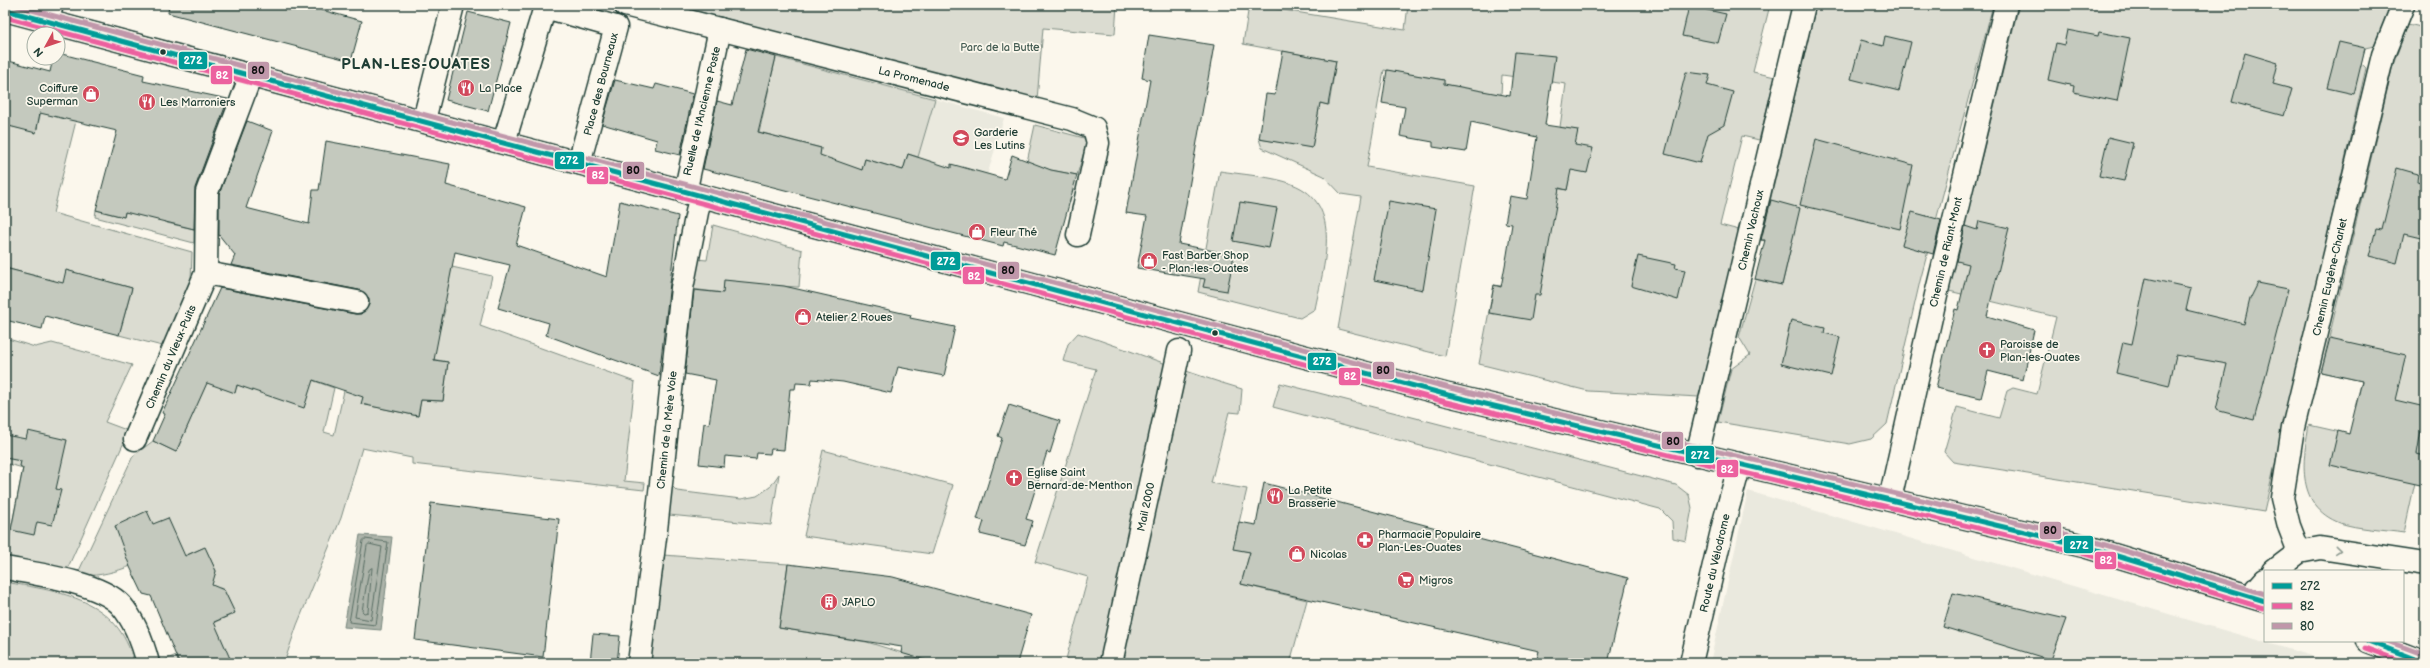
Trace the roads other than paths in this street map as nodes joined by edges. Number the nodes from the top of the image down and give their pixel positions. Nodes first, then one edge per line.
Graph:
1 (453, 5) edge
2 (625, 5) edge
3 (1804, 5) edge
4 (2006, 5) edge
5 (2403, 5) edge
6 (5, 10) edge
7 (50, 13) edge
8 (720, 29) junction
9 (251, 75) junction
10 (424, 120) junction
11 (504, 142) junction
12 (579, 163) junction
13 (692, 195) junction
14 (1078, 235) dead end
15 (206, 273) junction
16 (357, 302) dead end
17 (1179, 351) dead end
18 (135, 439) dead end
19 (1697, 455) junction
20 (1740, 464) junction
21 (1890, 499) junction
22 (2299, 552) junction
23 (2425, 564) edge
24 (5, 568) edge
25 (2275, 570) edge
26 (2264, 583) edge
27 (2258, 599) edge
28 (2371, 642) edge
29 (148, 663) edge
30 (639, 663) edge
31 (1111, 663) edge
32 (1691, 663) edge
33 (2425, 663) edge

1 - 10 street
2 - 8 street, La Promenade
3 - 19 street, Chemin Vachoux
4 - 21 street, Chemin de Riant-Mont
5 - 22 street, Chemin Eugène-Charlet
6 - 7 street
7 - 9 street
8 - 13 street, Ruelle de l'Ancienne Poste
8 - 14 street, La Promenade
9 - 10 street
9 - 15 street, Chemin du Vieux-Puits
10 - 11 street
11 - 12 street
11 - 12 street, Place des Bourneaux
12 - 13 street
13 - 19 street
13 - 30 street, Chemin de la Mère Voie
15 - 16 street
15 - 18 street, Chemin du Vieux-Puits
17 - 31 street, Mail 2000
19 - 20 street
20 - 21 street
20 - 32 street, Route du Vélodrome
21 - 27 street
22 -> 23 street
22 - 25 street
24 - 29 street
26 - 27 street
28 - 33 street

